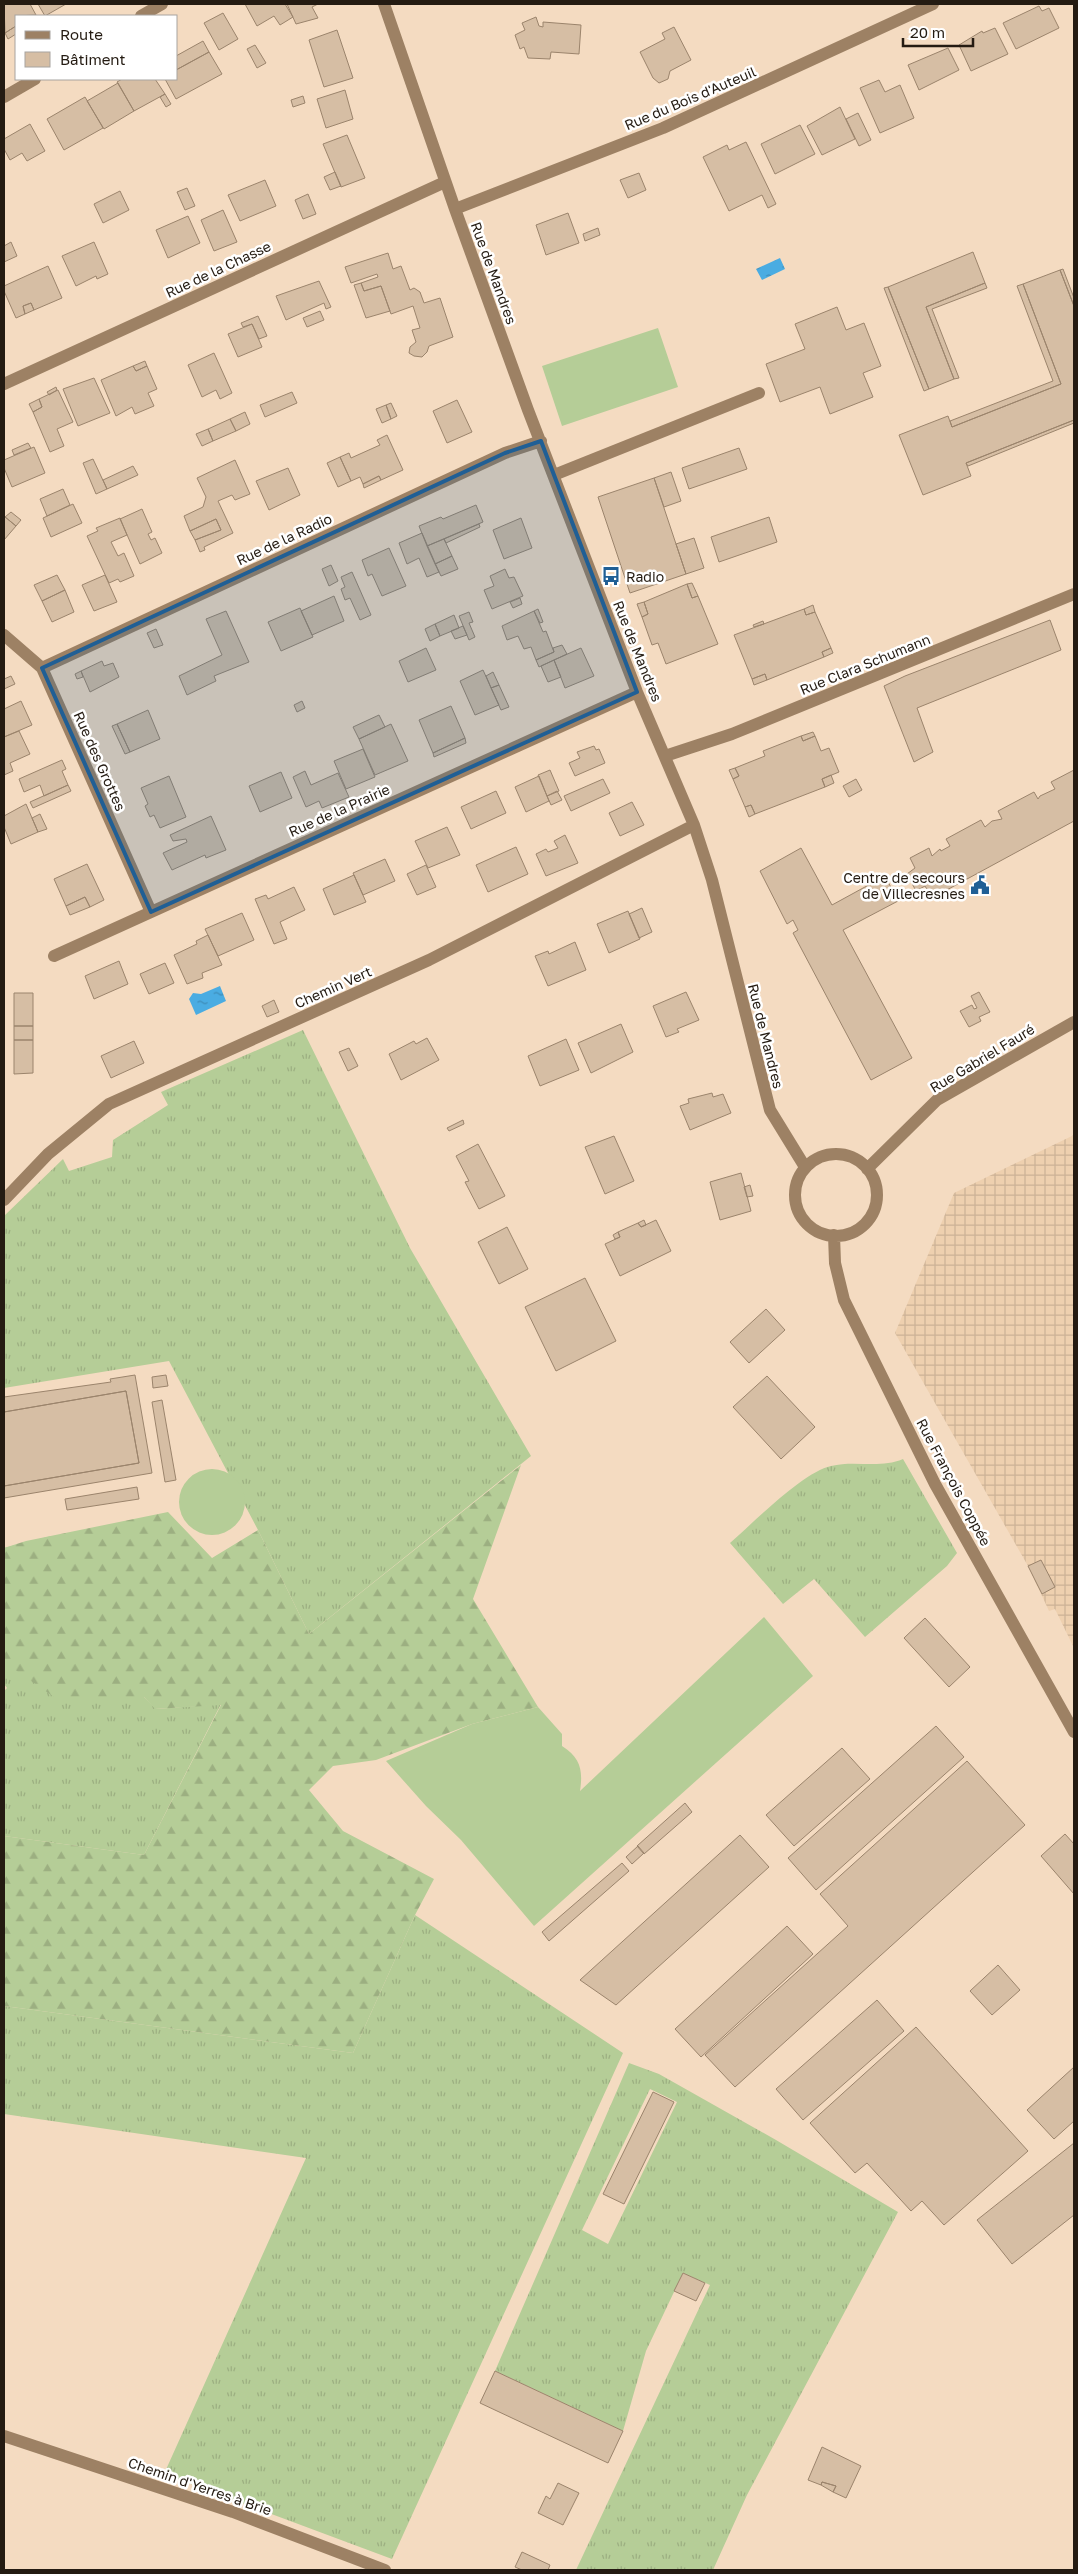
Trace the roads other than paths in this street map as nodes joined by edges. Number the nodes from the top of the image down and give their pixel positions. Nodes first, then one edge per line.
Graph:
1 (162, 4) edge
2 (384, 4) edge
3 (933, 4) edge
4 (143, 15) edge
5 (33, 80) edge
6 (4, 97) edge
7 (446, 182) junction
8 (455, 209) junction
9 (4, 384) edge
10 (759, 394) dead end
11 (541, 442) junction
12 (554, 475) junction
13 (1074, 594) edge
14 (4, 635) edge
15 (42, 668) junction
16 (637, 692) junction
17 (665, 756) junction
18 (694, 825) junction
19 (151, 912) junction
20 (54, 956) dead end
21 (1074, 1022) edge
22 (806, 1167) junction
23 (867, 1169) junction
24 (4, 1200) edge
25 (834, 1235) junction
26 (1074, 1732) edge
27 (4, 2436) edge
28 (385, 2570) edge

1 - 4 street
2 - 7 street, Rue de Mandres
3 - 8 street, Rue du Bois d'Auteuil
5 - 6 street
7 - 8 street, Rue de Mandres
7 - 9 street, Rue de la Chasse
8 - 11 street, Rue de Mandres
10 - 12 street
11 - 12 street, Rue de Mandres
11 - 15 street, Rue de la Radio
12 - 16 street, Rue de Mandres
13 - 17 street, Rue Clara Schumann
14 - 15 street, Rue des Grottes
15 - 19 street, Rue des Grottes
16 - 17 street, Rue de Mandres
16 - 19 street, Rue de la Prairie
17 - 18 street, Rue de Mandres
18 - 22 street, Rue de Mandres
18 - 24 street, Chemin Vert
19 - 20 street, Rue de la Prairie
21 - 23 street, Rue Gabriel Fauré
22 - 23 street
22 - 25 street
23 - 25 street
25 - 26 street, Rue François Coppée
27 - 28 street, Chemin d'Yerres à Brie

